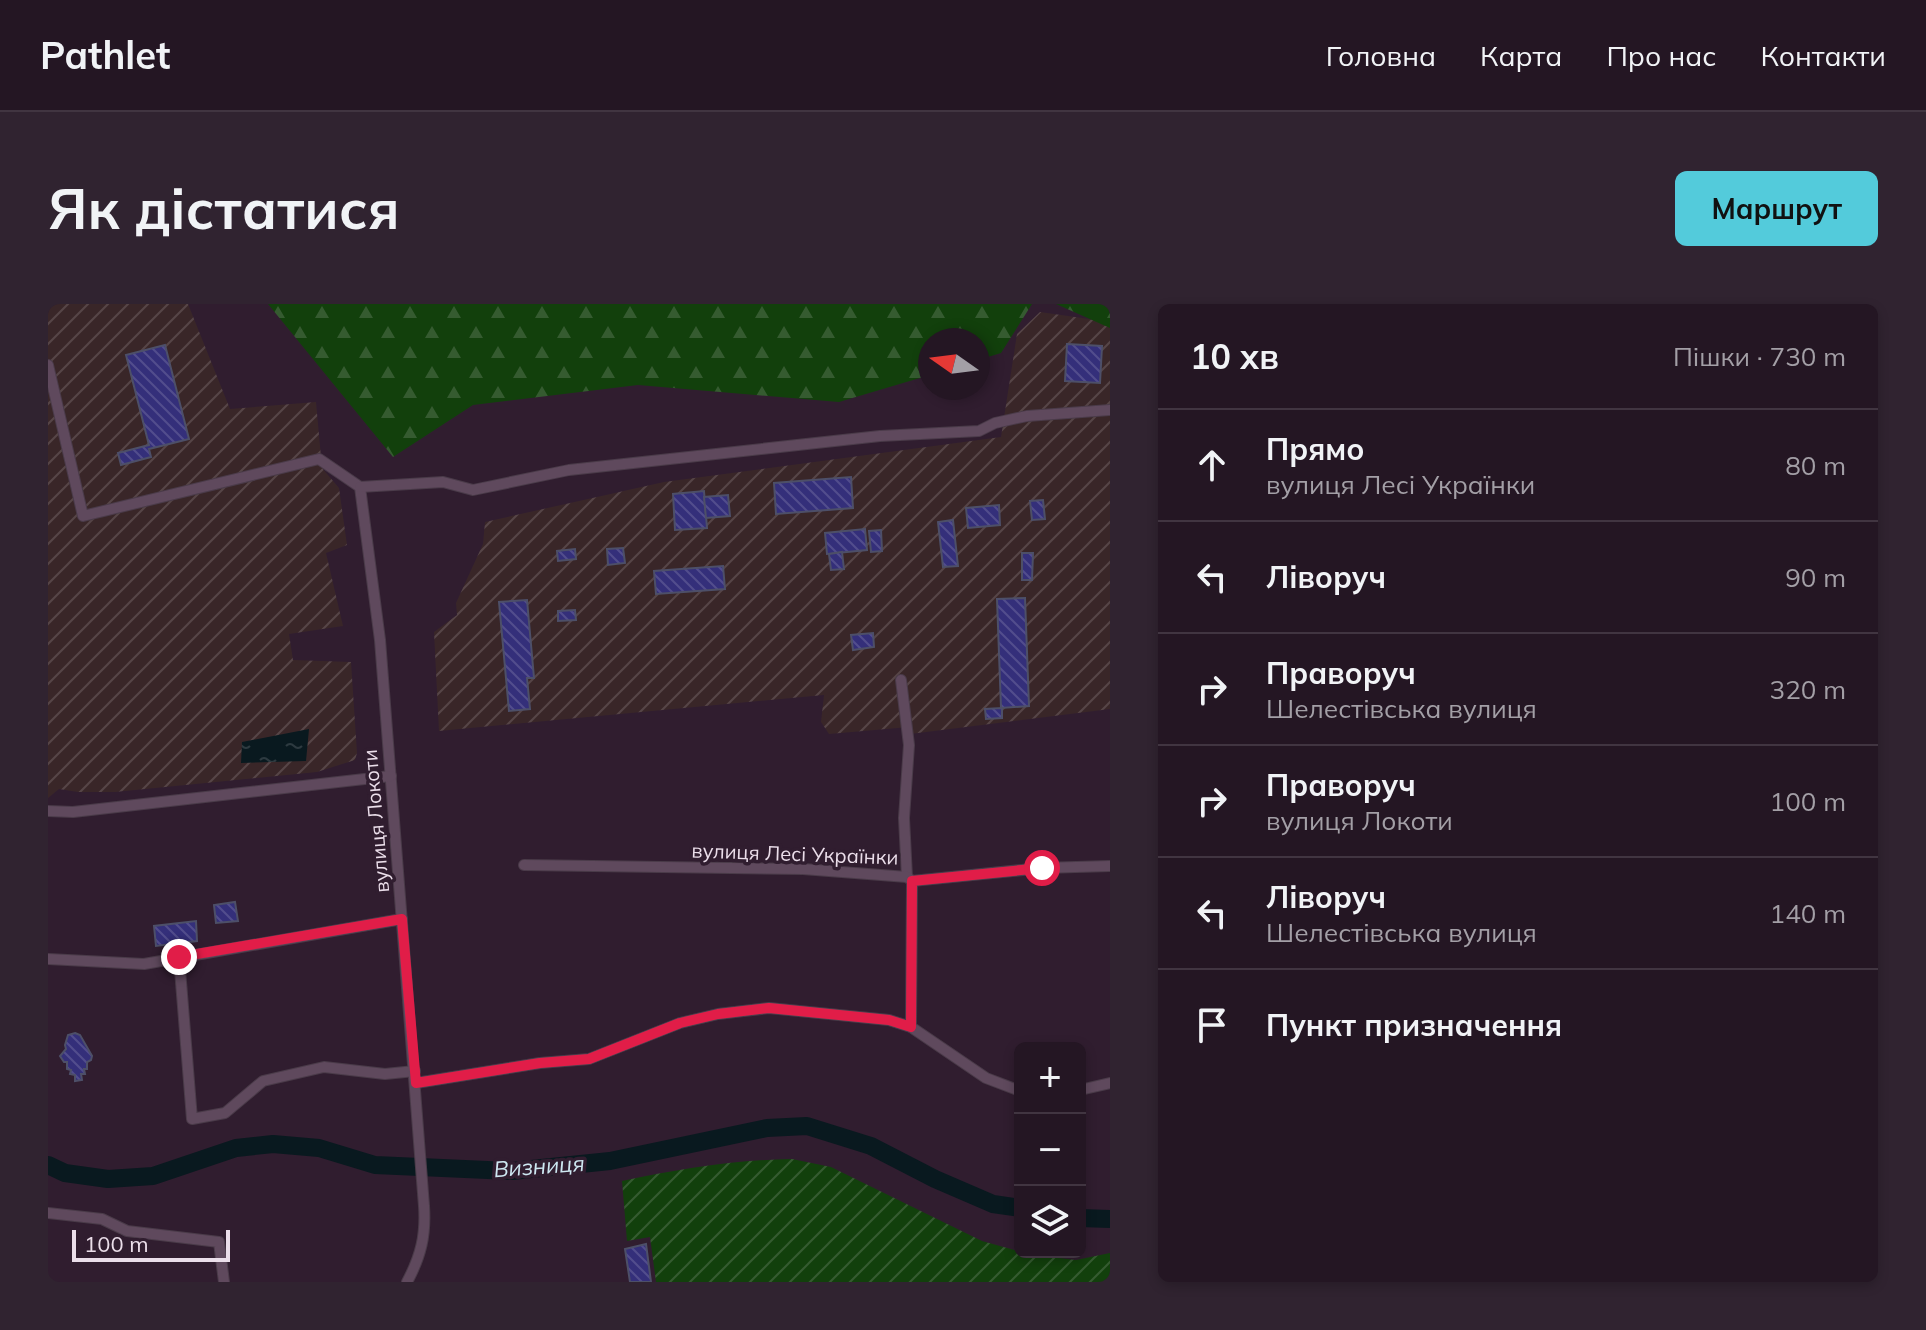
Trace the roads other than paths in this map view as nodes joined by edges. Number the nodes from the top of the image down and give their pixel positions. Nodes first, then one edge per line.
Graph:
1 (48, 365) edge
2 (1110, 410) edge
3 (360, 487) junction
4 (901, 680) dead end
5 (391, 776) junction
6 (48, 811) edge
7 (524, 865) dead end
8 (1110, 866) edge
9 (910, 879) junction
10 (402, 919) junction
11 (179, 957) junction
12 (48, 959) edge
13 (911, 1027) junction
14 (415, 1071) junction
15 (416, 1083) junction
16 (1110, 1083) edge
17 (1014, 1089) edge
18 (1086, 1089) edge
19 (48, 1213) edge
20 (224, 1282) edge
21 (407, 1282) edge

1 - 3 street
2 - 3 street
3 - 5 street, вулиця Локоти
4 - 9 street
5 - 6 street
5 - 10 street, вулиця Локоти
7 - 9 street, вулиця Лесі Українки
8 - 9 street, вулиця Лесі Українки
9 - 13 street
10 - 11 street
10 - 14 street, вулиця Локоти
11 - 12 street
11 - 14 street
13 - 15 street
13 - 17 street
14 - 15 street, вулиця Локоти
15 - 21 street, вулиця Локоти
16 - 18 street
19 - 20 street

